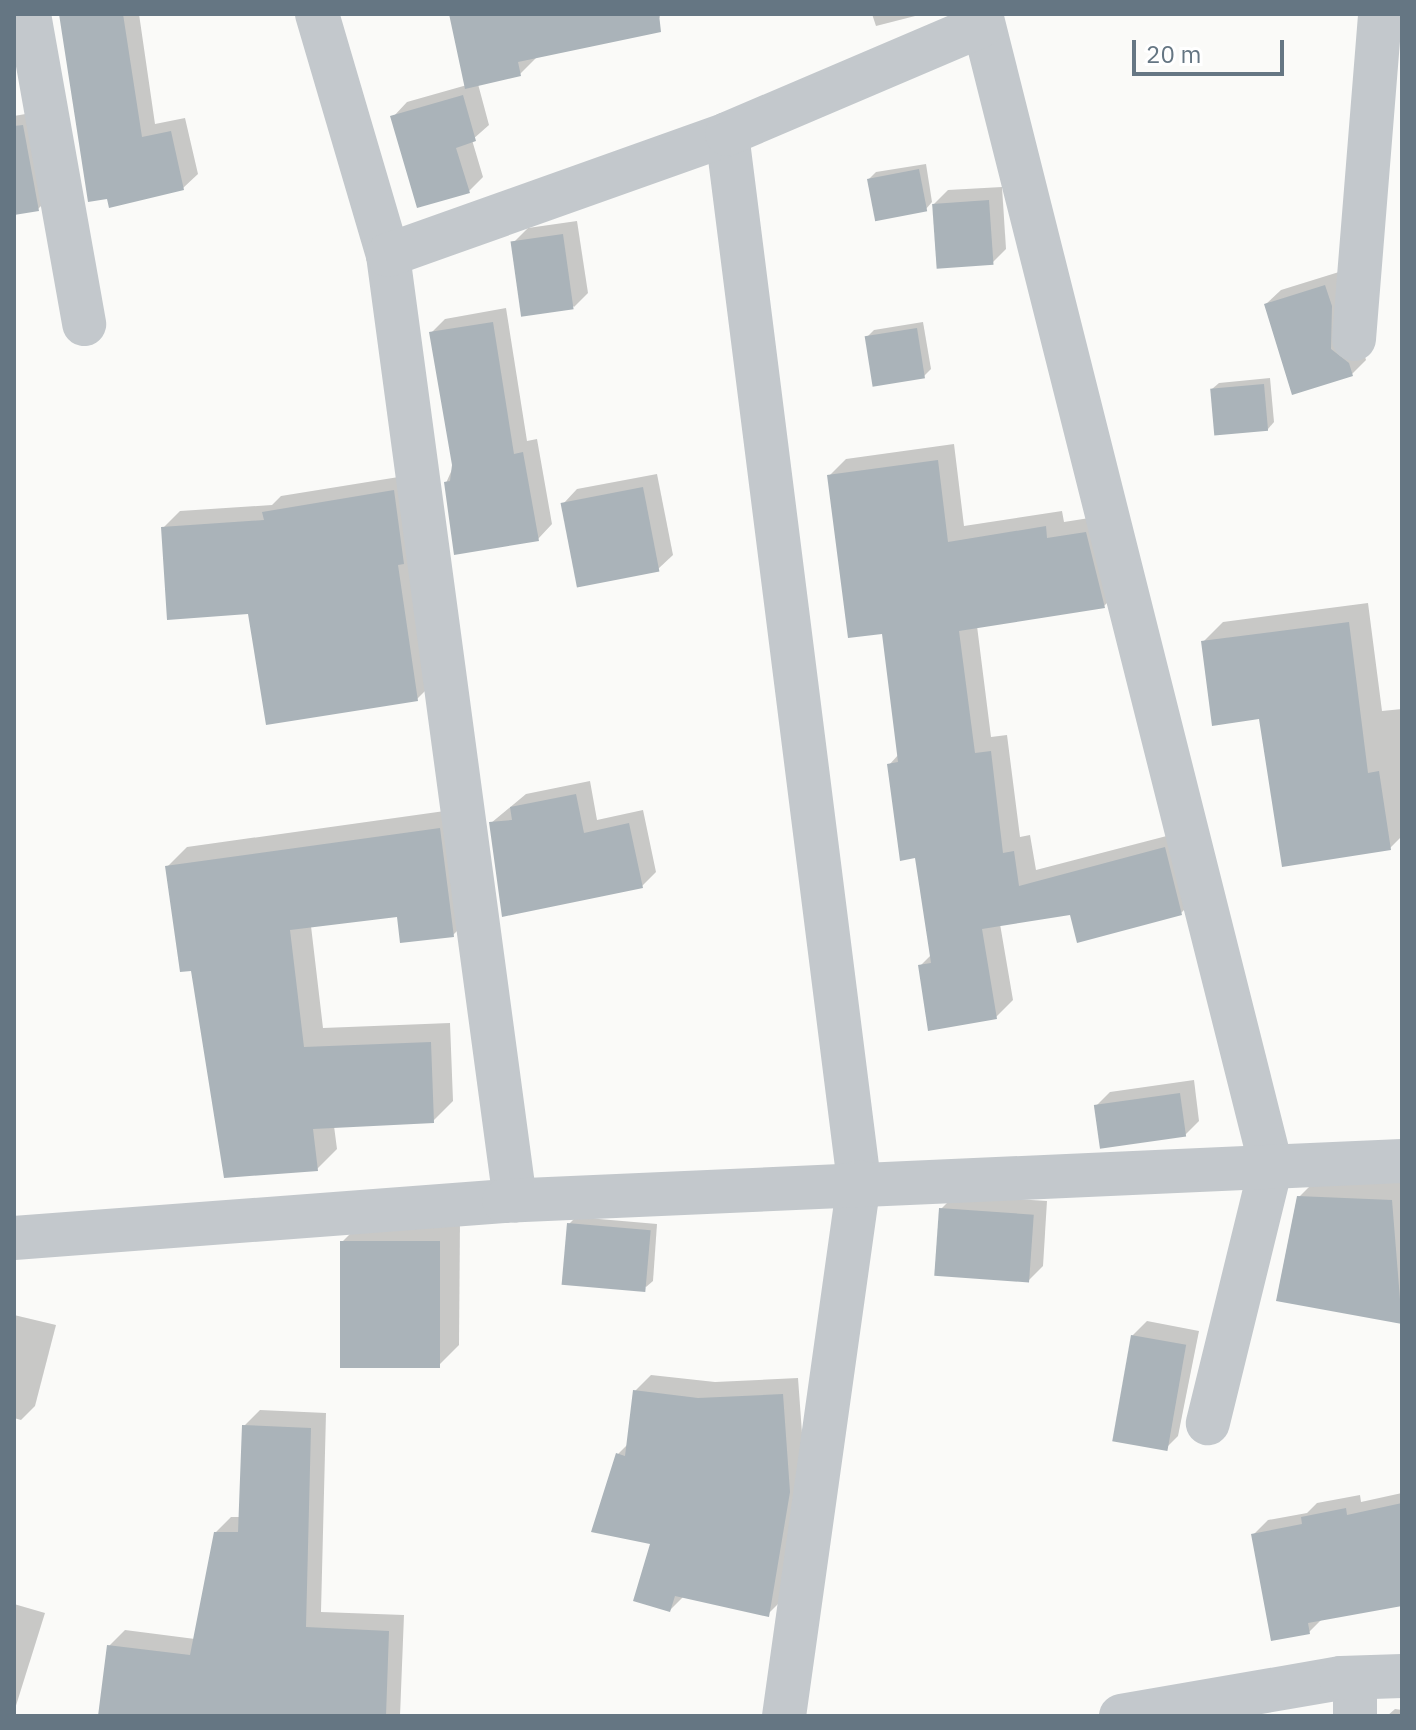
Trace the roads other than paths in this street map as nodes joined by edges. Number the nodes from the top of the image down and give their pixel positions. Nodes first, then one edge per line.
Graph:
1 (29, 14) edge
2 (317, 14) edge
3 (1380, 14) edge
4 (982, 19) edge
5 (727, 134) junction
6 (388, 255) junction
7 (84, 324) dead end
8 (1354, 339) dead end
9 (1402, 1161) edge
10 (1271, 1166) junction
11 (859, 1182) junction
12 (515, 1201) junction
13 (14, 1238) edge
14 (1208, 1423) dead end
15 (1402, 1676) edge
16 (1355, 1697) edge
17 (784, 1716) edge
18 (1121, 1716) edge

1 - 7 street
2 - 6 street
3 - 8 street
4 - 5 street
4 - 10 street
5 - 6 street
5 - 11 street
6 - 12 street
9 - 10 street
10 - 11 street
10 - 14 street
11 - 12 street
11 - 17 street
12 - 13 street
15 - 16 street
16 - 18 street

